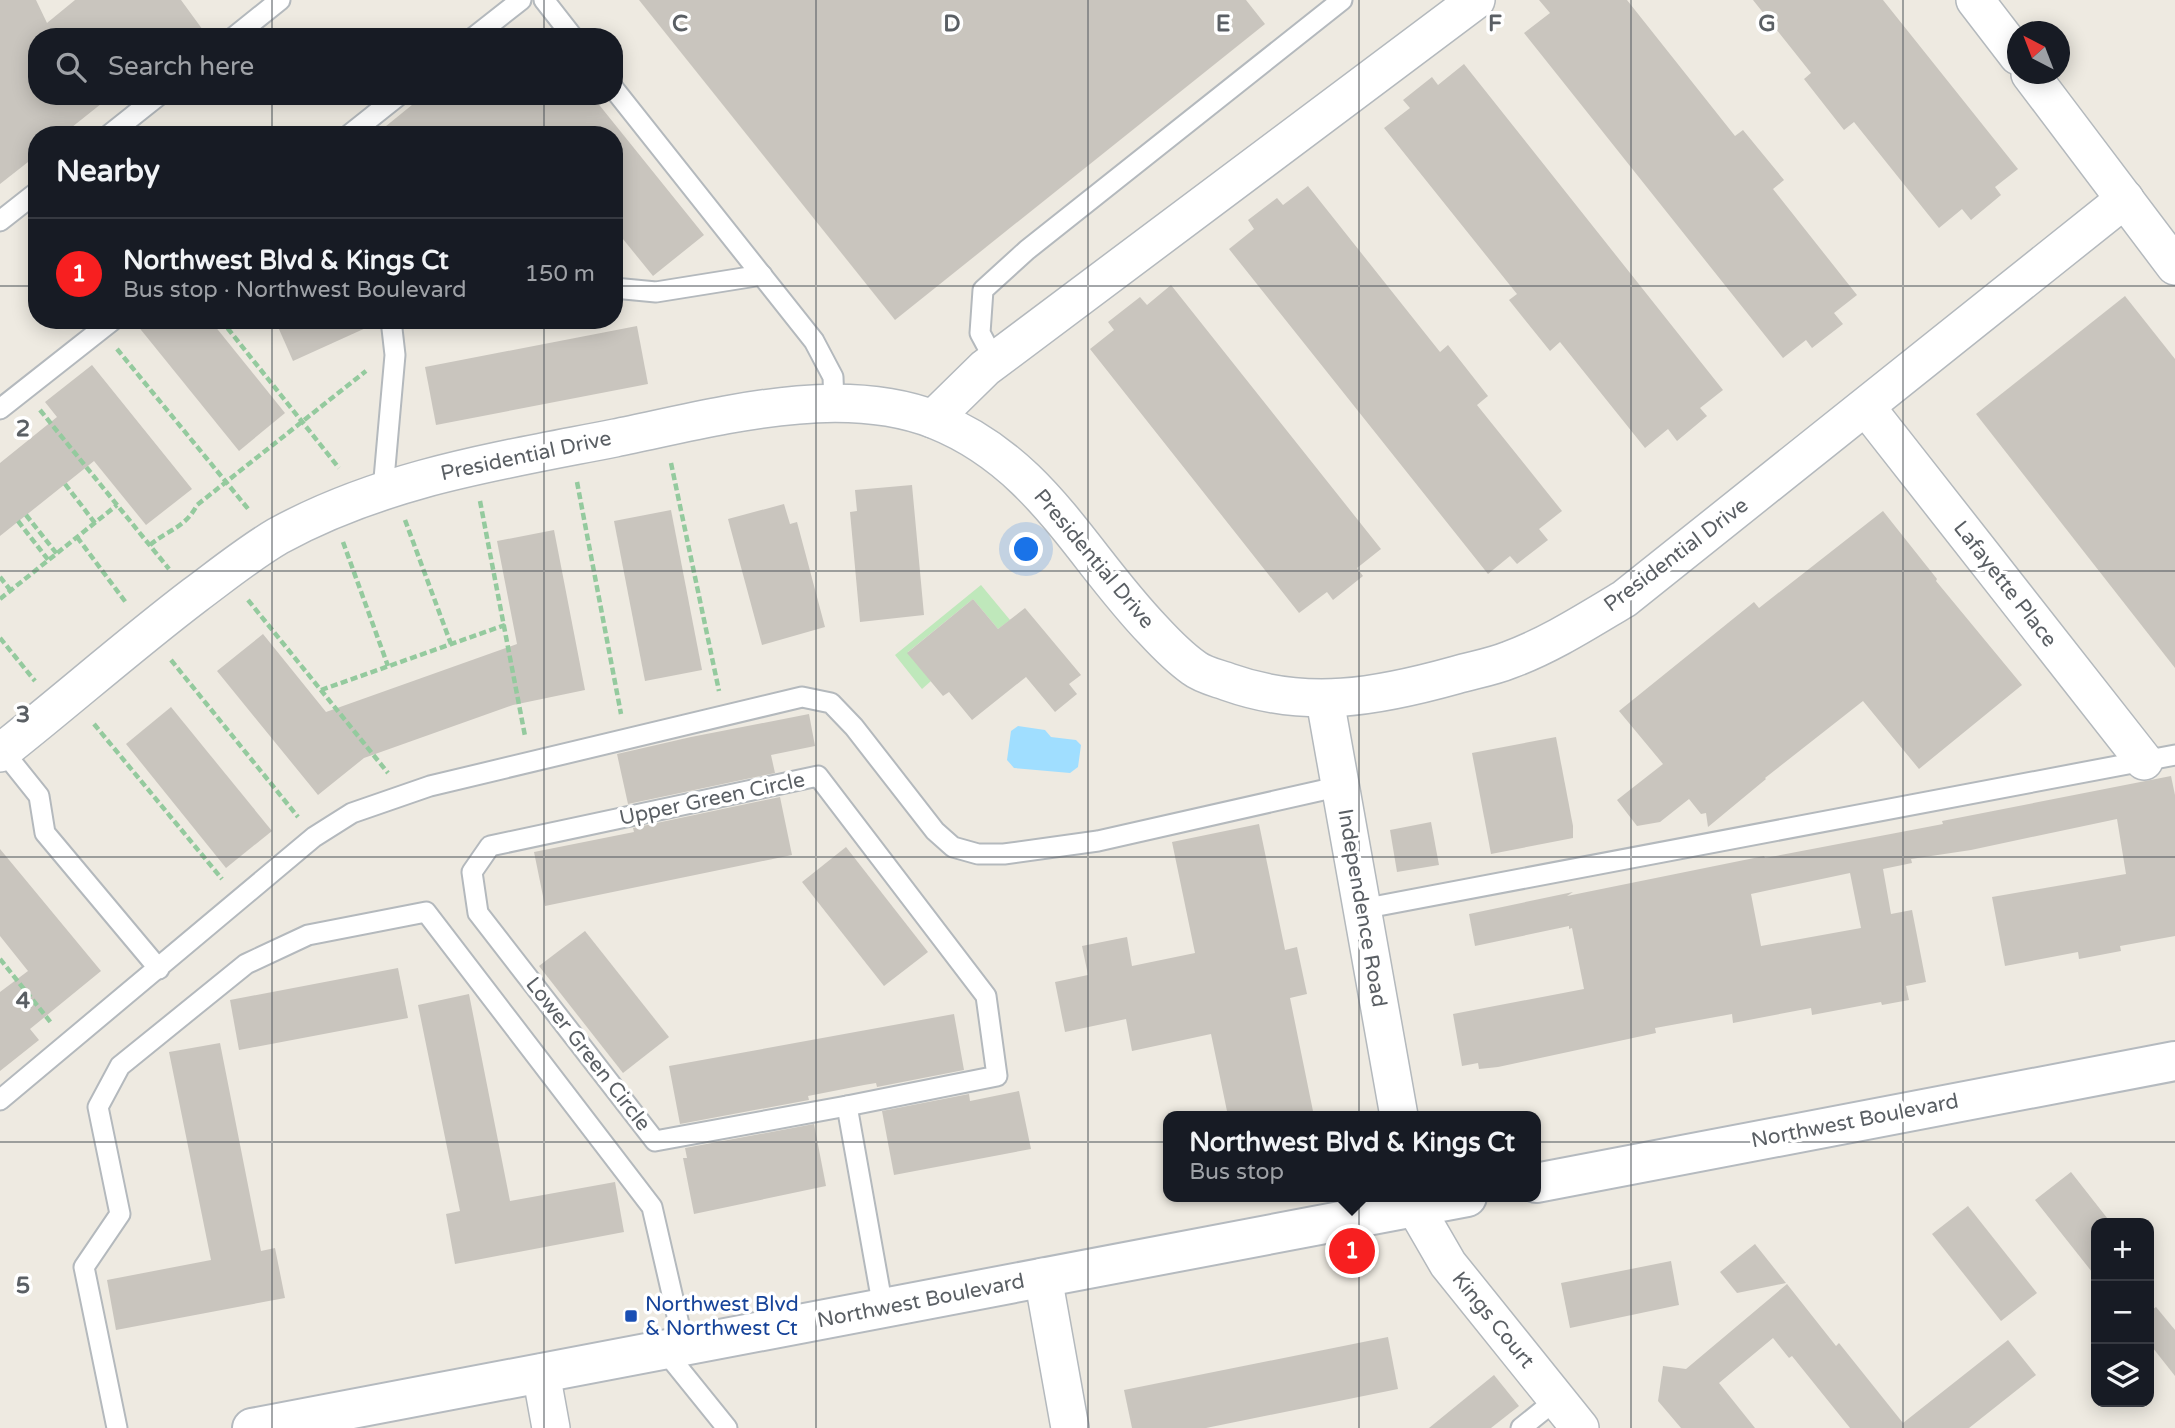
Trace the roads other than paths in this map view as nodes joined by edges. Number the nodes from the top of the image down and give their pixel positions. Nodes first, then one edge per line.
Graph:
1 (280, 0) edge
2 (521, 0) edge
3 (544, 0) edge
4 (1342, 0) edge
5 (1476, 0) edge
6 (1975, 0) edge
7 (244, 28) edge
8 (485, 28) edge
9 (566, 28) edge
10 (2007, 42) edge
11 (2038, 84) edge
12 (623, 100) edge
13 (147, 105) edge
14 (387, 105) edge
15 (120, 126) edge
16 (360, 126) edge
17 (28, 199) edge
18 (2125, 199) junction
19 (0, 221) edge
20 (2175, 266) edge
21 (761, 275) junction
22 (623, 289) edge
23 (102, 329) edge
24 (392, 329) edge
25 (995, 361) junction
26 (834, 403) junction
27 (1866, 407) junction
28 (0, 409) edge
29 (933, 419) junction
30 (387, 488) junction
31 (1325, 700) junction
32 (2, 752) edge
33 (2160, 758) edge
34 (1341, 786) junction
35 (472, 872) joint
36 (1362, 909) junction
37 (159, 969) junction
38 (986, 996) joint
39 (2175, 1061) edge
40 (0, 1100) edge
41 (847, 1106) junction
42 (1398, 1111) edge
43 (1541, 1182) edge
44 (1414, 1202) edge
45 (1043, 1277) junction
46 (883, 1308) junction
47 (674, 1348) junction
48 (541, 1373) junction
49 (1557, 1399) junction
50 (117, 1428) edge
51 (252, 1428) edge
52 (551, 1428) edge
53 (727, 1428) edge
54 (1070, 1428) edge
55 (1521, 1428) edge
56 (1580, 1428) edge

1 - 7 lane
2 - 8 lane
3 - 9 lane
4 - 25 lane
5 - 25 street
6 - 10 street
11 - 18 street
12 - 21 lane
13 - 15 lane
14 - 16 lane
17 - 19 lane
18 - 20 street
18 - 27 street, Presidential Drive
21 - 22 lane
21 - 26 lane
23 - 28 lane
24 - 30 lane
25 - 29 street
26 - 29 street, Presidential Drive
26 - 30 street, Presidential Drive
27 - 31 street, Presidential Drive
27 - 33 street, Lafayette Place
29 - 31 street, Presidential Drive
30 - 32 street, Presidential Drive
31 - 34 street, Independence Road
32 - 37 lane
33 - 36 lane
34 - 36 street, Independence Road
34 - 37 lane
35 - 38 lane, Upper Green Circle
35 - 41 lane, Lower Green Circle
36 - 42 street, Independence Road
37 - 40 lane
38 - 41 lane, Lower Green Circle
39 - 43 main road, Northwest Boulevard
41 - 46 lane
44 - 45 main road, Northwest Boulevard
44 - 49 street, Kings Court
45 - 46 main road, Northwest Boulevard
45 - 54 street
46 - 47 main road, Northwest Boulevard
47 - 48 main road, Northwest Boulevard
47 - 50 lane
47 - 53 lane
48 - 51 main road, Northwest Boulevard
48 - 52 street
49 - 55 lane
49 - 56 street, Kings Court

